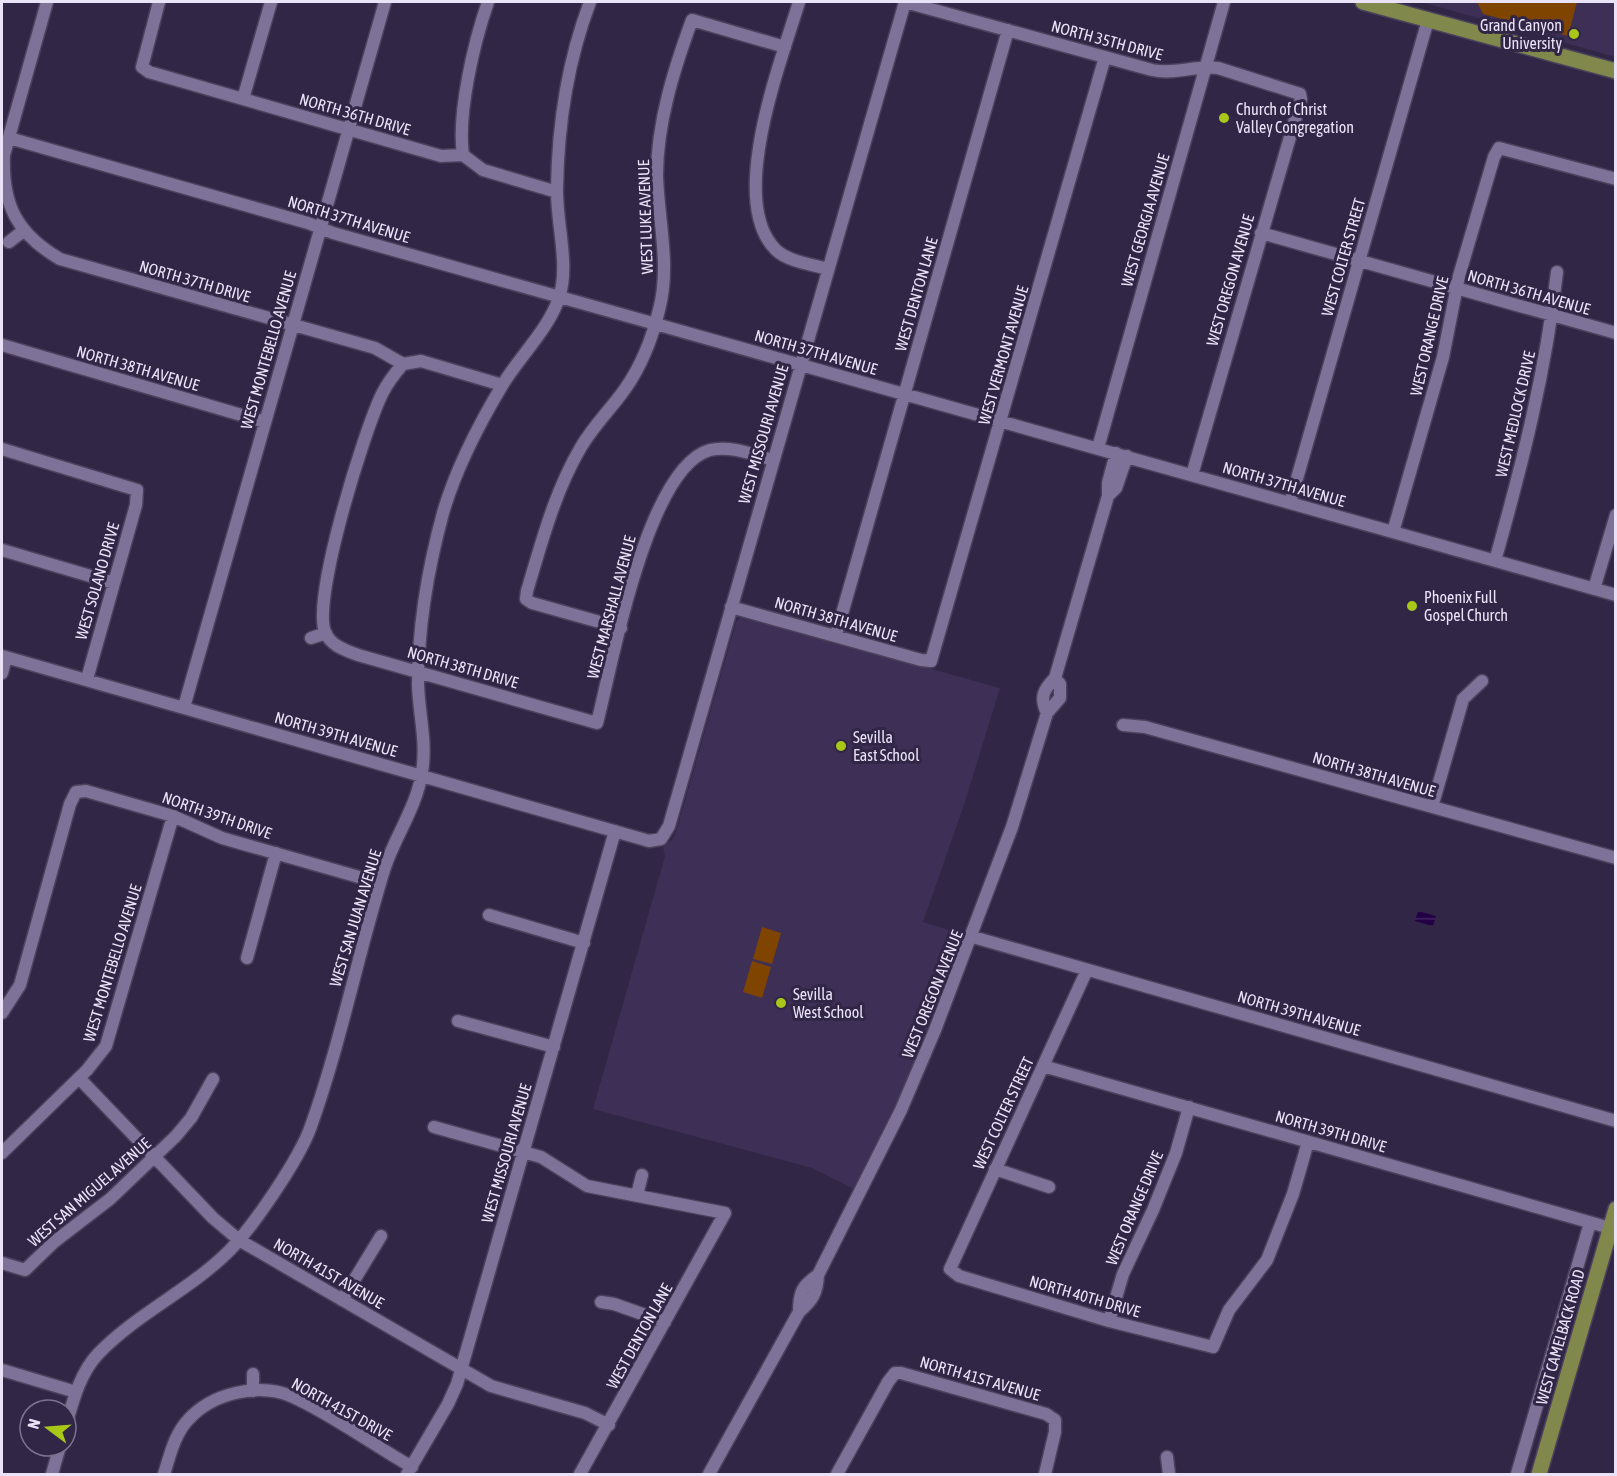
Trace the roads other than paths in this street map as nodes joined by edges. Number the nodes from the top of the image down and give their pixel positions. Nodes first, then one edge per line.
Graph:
1 (47, 2) edge
2 (159, 2) edge
3 (271, 2) edge
4 (385, 2) edge
5 (488, 2) edge
6 (590, 2) edge
7 (799, 2) edge
8 (905, 2) edge
9 (1224, 2) edge
10 (1364, 2) edge
11 (1428, 20) junction
12 (1008, 30) junction
13 (785, 47) junction
14 (1105, 57) junction
15 (1206, 66) junction
16 (1616, 71) edge
17 (1300, 94) joint
18 (243, 99) junction
19 (348, 129) junction
20 (9, 138) junction
21 (463, 155) junction
22 (1616, 179) edge
23 (3, 183) edge
24 (557, 192) junction
25 (320, 227) junction
26 (23, 231) junction
27 (1261, 233) junction
28 (9, 242) dead end
29 (1359, 261) junction
30 (828, 269) junction
31 (1557, 272) dead end
32 (1456, 288) junction
33 (559, 298) junction
34 (1552, 315) junction
35 (292, 325) junction
36 (655, 325) junction
37 (1616, 333) edge
38 (2, 345) edge
39 (403, 364) junction
40 (800, 364) junction
41 (502, 385) junction
42 (905, 394) junction
43 (1001, 421) junction
44 (265, 422) junction
45 (1098, 448) junction
46 (2, 449) edge
47 (1121, 455) junction
48 (773, 460) junction
49 (1192, 475) junction
50 (1290, 503) junction
51 (1616, 515) edge
52 (1393, 532) junction
53 (2, 550) edge
54 (1495, 561) junction
55 (114, 583) junction
56 (1594, 589) junction
57 (1616, 595) edge
58 (731, 607) junction
59 (621, 628) junction
60 (326, 633) junction
61 (836, 635) junction
62 (311, 638) dead end
63 (4, 656) edge
64 (931, 661) joint
65 (419, 672) junction
66 (2, 673) edge
67 (1055, 678) junction
68 (87, 679) junction
69 (1482, 681) dead end
70 (184, 707) junction
71 (1047, 713) junction
72 (597, 723) joint
73 (1123, 725) dead end
74 (422, 776) junction
75 (1432, 807) junction
76 (173, 816) junction
77 (615, 831) junction
78 (661, 839) joint
79 (276, 853) junction
80 (1616, 858) edge
81 (380, 884) junction
82 (489, 915) dead end
83 (972, 938) junction
84 (584, 942) junction
85 (247, 958) dead end
86 (1087, 970) junction
87 (2, 1012) edge
88 (458, 1020) dead end
89 (554, 1047) junction
90 (1043, 1066) junction
91 (79, 1078) junction
92 (213, 1079) dead end
93 (1189, 1107) junction
94 (1616, 1121) edge
95 (434, 1127) dead end
96 (1308, 1142) junction
97 (523, 1152) junction
98 (2, 1153) edge
99 (155, 1157) junction
100 (995, 1169) junction
101 (642, 1175) dead end
102 (1049, 1186) dead end
103 (637, 1196) junction
104 (1616, 1209) edge
105 (1590, 1222) junction
106 (1610, 1228) junction
107 (381, 1236) dead end
108 (239, 1240) junction
109 (2, 1263) edge
110 (950, 1269) joint
111 (342, 1300) junction
112 (601, 1302) dead end
113 (1109, 1321) junction
114 (665, 1322) junction
115 (2, 1370) edge
116 (461, 1370) junction
117 (253, 1374) dead end
118 (253, 1391) junction
119 (76, 1392) junction
120 (74, 1398) edge
121 (609, 1425) junction
122 (1167, 1457) dead end
123 (57, 1458) edge
124 (409, 1471) edge
125 (52, 1474) edge
126 (164, 1474) edge
127 (580, 1474) edge
128 (709, 1474) edge
129 (837, 1474) edge
130 (1045, 1474) edge
131 (1169, 1474) edge
132 (1517, 1474) edge
133 (1539, 1474) edge

1 - 20 street, NORTH 37TH DRIVE
2 - 18 street, NORTH 36TH DRIVE
3 - 18 street
4 - 19 street, WEST MONTEBELLO AVENUE
5 - 21 street
6 - 24 street, WEST SAN JUAN AVENUE
7 - 13 street
8 - 12 street, NORTH 35TH DRIVE
8 - 30 street, WEST MISSOURI AVENUE
9 - 15 street, WEST GEORGIA AVENUE
10 - 11 main road
11 - 16 main road
11 - 29 street, WEST COLTER STREET
12 - 14 street, NORTH 35TH DRIVE
12 - 42 street, WEST DENTON LANE
13 - 30 street
13 - 36 street, WEST LUKE AVENUE
14 - 15 street, NORTH 35TH DRIVE
14 - 43 street, WEST VERMONT AVENUE
15 - 17 street, NORTH 35TH DRIVE
15 - 45 street, WEST GEORGIA AVENUE
17 - 27 street, WEST OREGON AVENUE
18 - 19 street, NORTH 36TH DRIVE
19 - 21 street, NORTH 36TH DRIVE
19 - 25 street, WEST MONTEBELLO AVENUE
20 - 23 street, NORTH 37TH DRIVE
20 - 25 street, NORTH 37TH AVENUE
21 - 24 street
22 - 32 street, WEST ORANGE DRIVE
23 - 26 street, NORTH 37TH DRIVE
24 - 33 street, WEST SAN JUAN AVENUE
25 - 33 street, NORTH 37TH AVENUE
25 - 35 street, WEST MONTEBELLO AVENUE
26 - 28 street
26 - 35 street, NORTH 37TH DRIVE
27 - 29 street, NORTH 36TH AVENUE
27 - 49 street, WEST OREGON AVENUE
29 - 32 street, NORTH 36TH AVENUE
29 - 50 street, WEST COLTER STREET
30 - 40 street, WEST MISSOURI AVENUE
31 - 34 street, WEST MEDLOCK DRIVE
32 - 34 street, NORTH 36TH AVENUE
32 - 52 street, WEST ORANGE DRIVE
33 - 36 street, NORTH 37TH AVENUE
33 - 41 street, WEST SAN JUAN AVENUE
34 - 37 street, NORTH 36TH AVENUE
34 - 54 street, WEST MEDLOCK DRIVE
35 - 39 street, NORTH 37TH DRIVE
35 - 44 street, WEST MONTEBELLO AVENUE
36 - 40 street, NORTH 37TH AVENUE
36 - 59 street, WEST LUKE AVENUE
38 - 44 street, NORTH 38TH AVENUE
39 - 41 street, NORTH 37TH DRIVE
39 - 60 street
40 - 42 street, NORTH 37TH AVENUE
40 - 48 street, WEST MISSOURI AVENUE
41 - 65 street, WEST SAN JUAN AVENUE
42 - 43 street, NORTH 37TH AVENUE
42 - 61 street, WEST DENTON LANE
43 - 45 street, NORTH 37TH AVENUE
43 - 64 street, WEST VERMONT AVENUE
44 - 70 street, WEST MONTEBELLO AVENUE
45 - 47 street, NORTH 37TH AVENUE
46 - 55 street, WEST SOLANO DRIVE
47 - 49 street, NORTH 37TH AVENUE
47 - 67 street, WEST OREGON AVENUE
48 - 58 street, WEST MISSOURI AVENUE
48 - 59 street, WEST MARSHALL AVENUE
49 - 50 street, NORTH 37TH AVENUE
50 - 52 street, NORTH 37TH AVENUE
51 - 56 street
52 - 54 street, NORTH 37TH AVENUE
53 - 55 street
54 - 56 street, NORTH 37TH AVENUE
55 - 68 street, WEST SOLANO DRIVE
56 - 57 street, NORTH 37TH AVENUE
58 - 61 street, NORTH 38TH AVENUE
58 - 78 street, WEST MISSOURI AVENUE
59 - 72 street, WEST MARSHALL AVENUE
60 - 62 street
60 - 65 street, NORTH 38TH DRIVE
61 - 64 street, NORTH 38TH AVENUE
63 - 66 street
63 - 68 street, NORTH 39TH AVENUE
65 - 72 street, NORTH 38TH DRIVE
65 - 74 street, WEST SAN JUAN AVENUE
67 - 71 street, WEST OREGON AVENUE
67 - 71 street, WEST OREGON AVENUE
68 - 70 street, NORTH 39TH AVENUE
69 - 75 street
70 - 74 street, NORTH 39TH AVENUE
71 - 83 street, WEST OREGON AVENUE
73 - 75 street, NORTH 38TH AVENUE
74 - 77 street, NORTH 39TH AVENUE
74 - 81 street, WEST SAN JUAN AVENUE
75 - 80 street, NORTH 38TH AVENUE
76 - 79 street, NORTH 39TH DRIVE
76 - 87 street, NORTH 39TH DRIVE
76 - 91 street, WEST MONTEBELLO AVENUE
77 - 78 street, NORTH 39TH AVENUE
77 - 84 street, WEST MISSOURI AVENUE
79 - 81 street, NORTH 39TH DRIVE
79 - 85 street
81 - 108 street, WEST SAN JUAN AVENUE
82 - 84 street
83 - 86 street, NORTH 39TH AVENUE
83 - 128 street, WEST OREGON AVENUE
84 - 89 street, WEST MISSOURI AVENUE
86 - 90 street, WEST COLTER STREET
86 - 94 street, NORTH 39TH AVENUE
88 - 89 street
89 - 97 street, WEST MISSOURI AVENUE
90 - 93 street, NORTH 39TH DRIVE
90 - 100 street, WEST COLTER STREET
91 - 98 street, WEST MONTEBELLO AVENUE
91 - 99 street, NORTH 41ST AVENUE
92 - 99 street, WEST SAN MIGUEL AVENUE
93 - 96 street, NORTH 39TH DRIVE
93 - 113 street, WEST ORANGE DRIVE
95 - 97 street
96 - 105 street, NORTH 39TH DRIVE
96 - 113 street, NORTH 40TH DRIVE
97 - 103 street
97 - 116 street, WEST MISSOURI AVENUE
99 - 108 street, NORTH 41ST AVENUE
99 - 109 street, WEST SAN MIGUEL AVENUE
100 - 102 street
100 - 110 street, WEST COLTER STREET
101 - 103 street
103 - 114 street, WEST DENTON LANE
104 - 106 main road, WEST CAMELBACK ROAD
105 - 106 street, NORTH 39TH DRIVE
105 - 132 street, WEST CAMELBACK ROAD
106 - 133 main road, WEST CAMELBACK ROAD
107 - 111 street
108 - 111 street, NORTH 41ST AVENUE
108 - 119 street, WEST SAN JUAN AVENUE
110 - 113 street, NORTH 40TH DRIVE
111 - 116 street, NORTH 41ST AVENUE
112 - 114 street
114 - 121 street, WEST DENTON LANE
115 - 119 street
116 - 121 street, NORTH 41ST AVENUE
116 - 124 street, WEST MISSOURI AVENUE
117 - 118 street
118 - 124 street, NORTH 41ST DRIVE
118 - 126 street, NORTH 41ST DRIVE
119 - 120 street, WEST SAN JUAN AVENUE
121 - 127 street, WEST DENTON LANE
122 - 131 street
123 - 125 street
129 - 130 street, NORTH 41ST AVENUE

